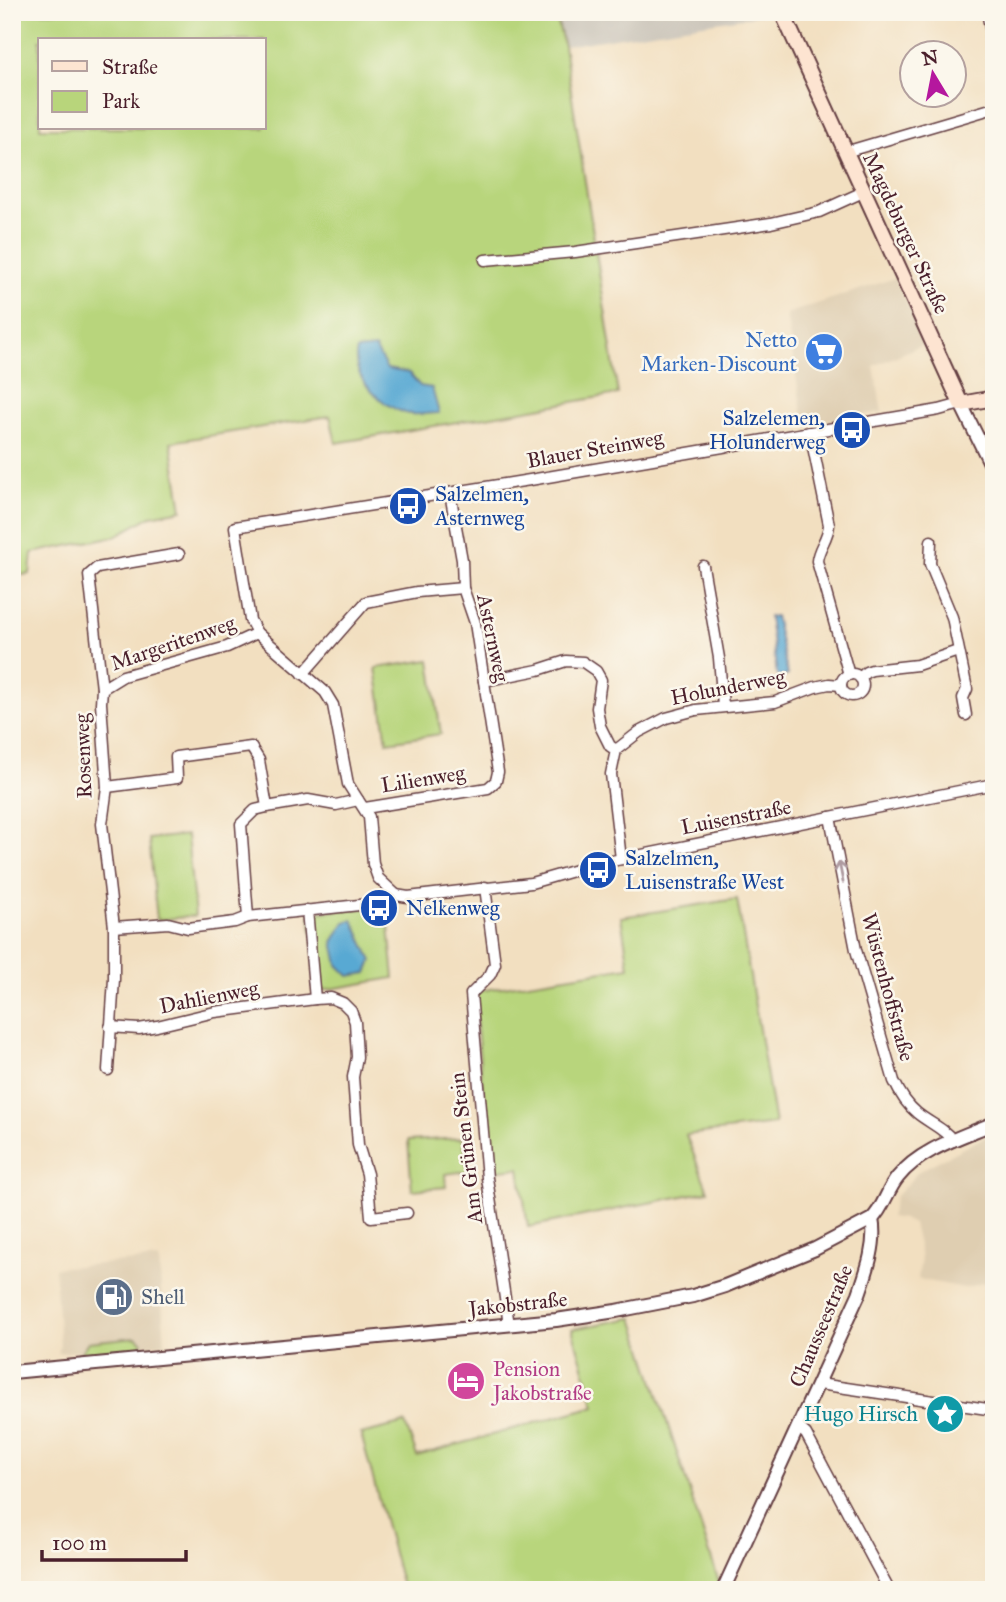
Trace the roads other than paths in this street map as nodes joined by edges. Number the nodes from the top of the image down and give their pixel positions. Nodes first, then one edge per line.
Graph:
1 (782, 12) edge
2 (987, 12) edge
3 (994, 47) edge
4 (994, 108) edge
5 (845, 152) junction
6 (863, 192) junction
7 (485, 260) dead end
8 (994, 398) edge
9 (961, 404) junction
10 (810, 432) junction
11 (994, 471) edge
12 (450, 493) junction
13 (931, 541) dead end
14 (179, 554) dead end
15 (703, 566) dead end
16 (463, 589) junction
17 (257, 634) junction
18 (958, 651) junction
19 (303, 674) junction
20 (849, 675) junction
21 (860, 678) junction
22 (484, 681) junction
23 (841, 685) junction
24 (102, 689) junction
25 (723, 706) junction
26 (966, 715) dead end
27 (616, 750) junction
28 (994, 784) edge
29 (107, 787) junction
30 (488, 788) joint
31 (361, 804) junction
32 (267, 807) junction
33 (830, 817) junction
34 (621, 859) junction
35 (485, 887) junction
36 (396, 895) junction
37 (307, 911) junction
38 (248, 917) junction
39 (114, 927) junction
40 (315, 999) junction
41 (110, 1027) junction
42 (108, 1070) dead end
43 (994, 1123) edge
44 (953, 1141) junction
45 (407, 1213) dead end
46 (872, 1219) junction
47 (509, 1325) junction
48 (12, 1372) edge
49 (819, 1384) junction
50 (994, 1410) edge
51 (799, 1428) junction
52 (723, 1590) edge
53 (889, 1590) edge

1 - 5 main road, Magdeburger Straße
2 - 3 street
4 - 5 street
5 - 6 main road, Magdeburger Straße
6 - 7 street
6 - 9 main road, Magdeburger Straße
8 - 9 main road
9 - 10 street, Blauer Steinweg
9 - 11 street, Magdeburger Straße
10 - 12 street, Blauer Steinweg
10 - 20 street
12 - 16 street, Asternweg
12 - 17 street, Blauer Steinweg
13 - 18 street
14 - 24 street, Rosenweg
15 - 25 street
16 - 19 street
16 - 22 street, Asternweg
17 - 19 street
17 - 24 street, Margeritenweg
18 - 21 street
18 - 26 street
19 - 31 street
20 - 21 street
20 - 23 street
21 - 23 street, Holunderweg
22 - 27 street
22 - 30 street, Asternweg
23 - 25 street, Holunderweg
24 - 29 street, Rosenweg
25 - 27 street, Holunderweg
27 - 34 street
28 - 33 street, Luisenstraße
29 - 32 street
29 - 39 street, Rosenweg
30 - 31 street, Lilienweg
31 - 32 street, Lilienweg
31 - 36 street
32 - 38 street
33 - 34 street, Luisenstraße
44 -> 33 street, Wüstenhoffstraße
34 - 35 street, Luisenstraße
35 - 36 street, Luisenstraße
35 - 47 street, Am Grünen Stein
36 - 37 street, Luisenstraße
37 - 38 street, Luisenstraße
37 - 40 street
38 - 39 street, Luisenstraße
39 - 41 street, Rosenweg
40 - 41 street, Dahlienweg
40 - 45 street
41 - 42 street, Rosenweg
43 - 44 street, Chausseestraße
44 - 46 street, Chausseestraße
46 - 47 street, Jakobstraße
46 - 49 street, Chausseestraße
47 - 48 street, Jakobstraße
49 - 50 street
49 - 51 street, Chausseestraße
51 - 52 street, Chausseestraße
51 - 53 street

